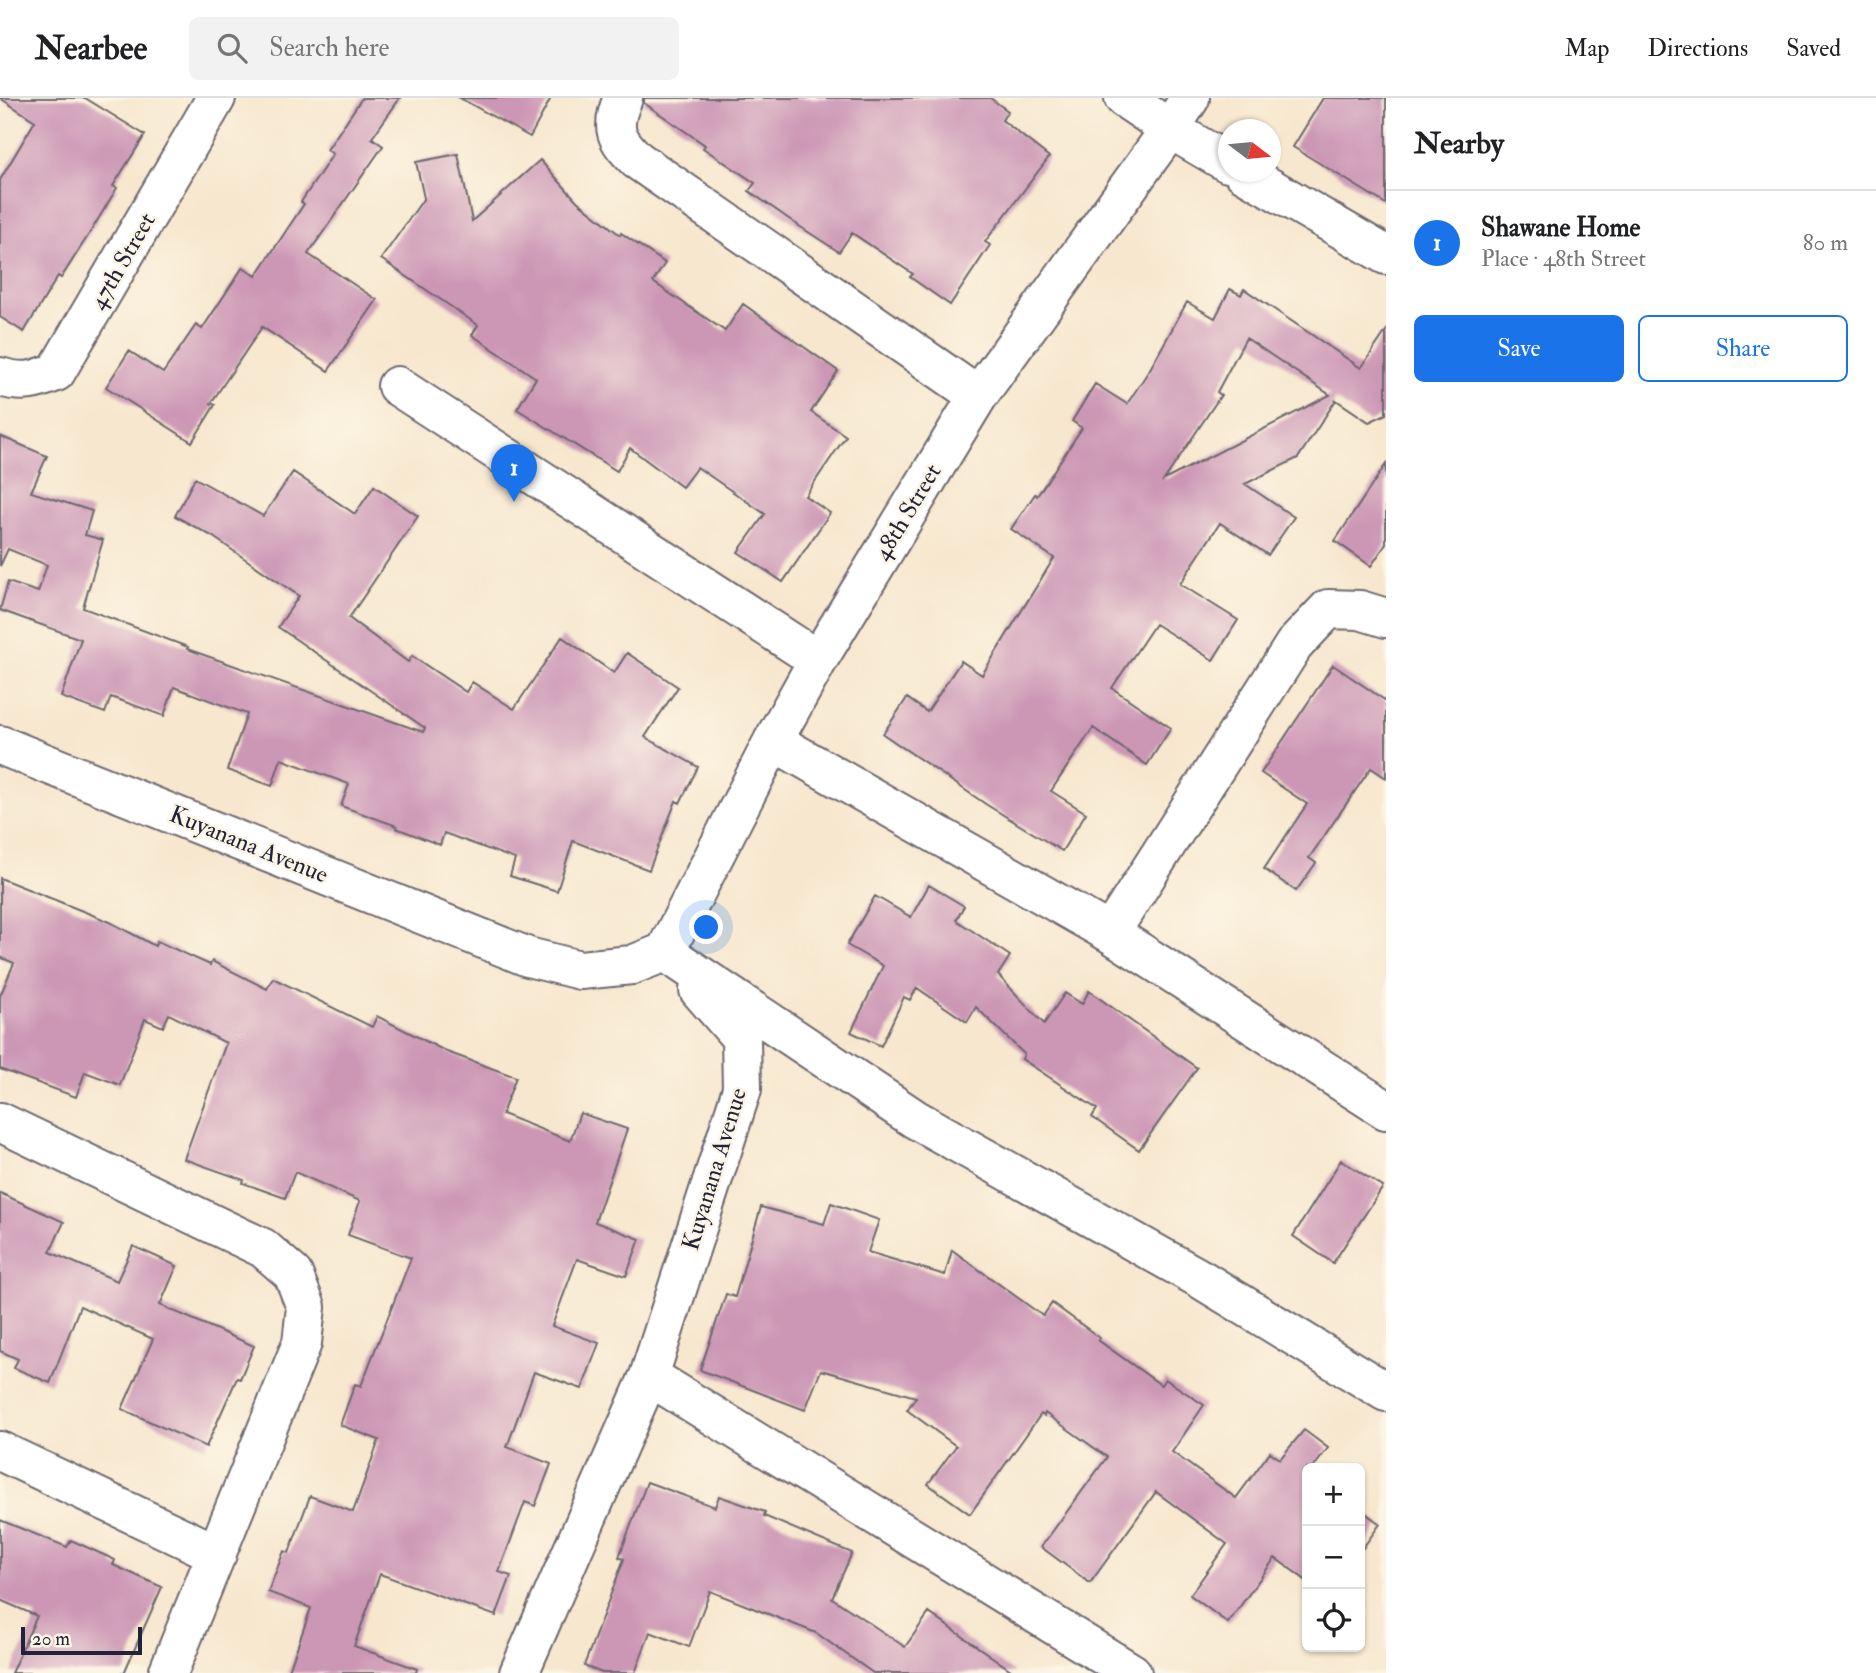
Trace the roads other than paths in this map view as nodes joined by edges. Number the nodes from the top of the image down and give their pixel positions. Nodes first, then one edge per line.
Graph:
1 (216, 98) edge
2 (623, 98) edge
3 (1124, 98) edge
4 (1180, 114) edge
5 (1218, 153) edge
6 (1260, 182) edge
7 (1386, 255) edge
8 (0, 377) edge
9 (397, 386) dead end
10 (978, 396) junction
11 (1386, 618) edge
12 (818, 660) junction
13 (773, 741) junction
14 (0, 745) edge
15 (1110, 933) junction
16 (665, 952) junction
17 (1386, 1110) edge
18 (0, 1122) edge
19 (649, 1376) junction
20 (1386, 1392) edge
21 (0, 1451) edge
22 (217, 1554) junction
23 (526, 1670) edge
24 (168, 1673) edge
25 (1132, 1673) edge

1 - 8 street, 47th Street
2 - 10 street
3 - 4 street
4 - 5 street
4 - 10 street, 48th Street
6 - 7 street
9 - 12 street
10 - 12 street, 48th Street
11 - 15 street
12 - 13 street, 48th Street
13 - 15 street
13 - 16 street, 48th Street
14 - 16 street, Kuyanana Avenue
15 - 17 street
16 - 19 street, Kuyanana Avenue
16 - 20 street
18 - 22 street
19 - 23 street, Kuyanana Avenue
19 - 25 street
21 - 22 street
22 - 24 street

